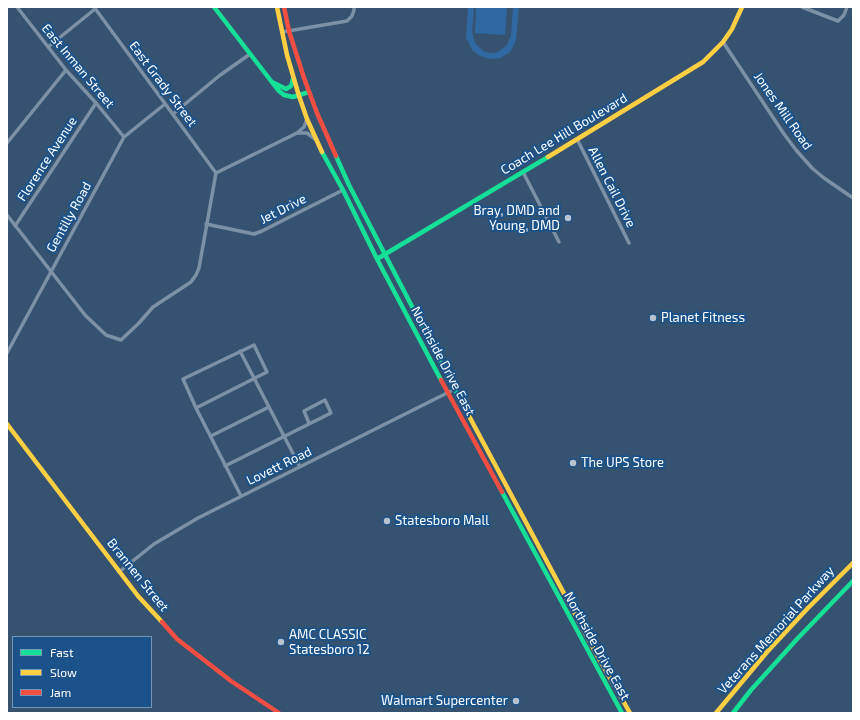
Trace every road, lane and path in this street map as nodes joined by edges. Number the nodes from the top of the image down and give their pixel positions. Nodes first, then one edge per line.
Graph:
1 (17, 7) edge
2 (214, 7) edge
3 (277, 7) edge
4 (284, 7) edge
5 (354, 7) edge
6 (742, 7) edge
7 (802, 7) edge
8 (847, 7) edge
9 (95, 8) edge
10 (289, 31) junction
11 (282, 32) junction
12 (723, 42) junction
13 (48, 47) junction
14 (250, 54) junction
15 (66, 70) junction
16 (293, 78) junction
17 (272, 82) junction
18 (309, 92) junction
19 (299, 96) junction
20 (96, 103) junction
21 (165, 104) junction
22 (173, 114) junction
23 (307, 119) junction
24 (296, 133) junction
25 (124, 137) junction
26 (577, 139) junction
27 (317, 141) junction
28 (7, 142) edge
29 (523, 172) junction
30 (216, 173) junction
31 (343, 190) junction
32 (853, 198) edge
33 (7, 215) edge
34 (206, 224) junction
35 (16, 226) junction
36 (559, 242) dead end
37 (629, 244) dead end
38 (385, 254) junction
39 (377, 259) junction
40 (51, 271) junction
41 (240, 350) junction
42 (7, 353) edge
43 (255, 379) junction
44 (455, 390) junction
45 (448, 393) junction
46 (269, 407) junction
47 (196, 408) junction
48 (309, 423) junction
49 (7, 425) edge
50 (210, 436) junction
51 (284, 436) junction
52 (225, 466) junction
53 (300, 467) junction
54 (241, 496) junction
55 (853, 563) edge
56 (120, 572) junction
57 (853, 581) edge
58 (733, 692) junction
59 (279, 713) edge
60 (622, 713) edge
61 (630, 713) edge
62 (713, 713) edge
63 (716, 713) edge
64 (733, 713) edge

1 - 13 street, East Inman Street
2 - 14 main road
3 - 11 main road, Northside Drive East
4 - 10 main road, Northside Drive East
5 - 10 street
6 - 12 main road, Coach Lee Hill Boulevard
7 - 8 street
9 - 13 street
9 - 21 street, East Grady Street
10 - 11 street
10 - 18 main road, Northside Drive East
11 - 16 main road, Northside Drive East
12 - 26 main road, Coach Lee Hill Boulevard
12 - 32 street, Jones Mill Road
13 - 15 street, East Inman Street
14 - 17 main road
14 - 22 street
15 - 20 street, East Inman Street
15 - 28 street
16 - 17 main road
16 - 19 main road, Northside Drive East
17 - 19 main road
18 - 19 main road
18 - 38 main road, Northside Drive East
19 - 23 main road, Northside Drive East
20 - 25 street, East Inman Street
20 - 35 street, Florence Avenue
21 - 22 street, East Grady Street
21 - 25 street, Gentilly Road
22 - 30 street, East Grady Street
23 - 24 street
23 - 27 main road, Northside Drive East
24 - 27 street
24 - 30 street
25 - 40 street, Gentilly Road
26 - 29 main road, Coach Lee Hill Boulevard
26 - 37 street, Allen Cail Drive
27 - 31 main road, Northside Drive East
29 - 36 street
29 - 38 main road, Coach Lee Hill Boulevard
30 - 34 street
31 - 34 street, Jet Drive
31 - 39 main road, Northside Drive East
33 - 35 street
34 - 40 street
35 - 40 street
38 - 39 main road, Coach Lee Hill Boulevard
38 - 44 main road, Northside Drive East
39 - 45 main road, Northside Drive East
40 - 42 street, Gentilly Road
41 - 43 street
41 - 43 street
41 - 47 street
43 - 46 street
43 - 47 street
44 - 45 street, Lovett Road
44 - 61 main road, Northside Drive East
45 - 53 street, Lovett Road
45 - 60 main road, Northside Drive East
46 - 50 street
46 - 51 street
47 - 50 street
48 - 48 street
48 - 51 street
49 - 56 main road, Brannen Street
50 - 52 street
51 - 52 street
51 - 53 street
52 - 54 street
53 - 54 street, Lovett Road
54 - 56 street, Lovett Road
55 - 58 main road, Veterans Memorial Parkway
56 - 59 main road, Brannen Street
57 - 64 main road, Veterans Memorial Parkway
58 - 62 main road
58 - 63 main road, Veterans Memorial Parkway

